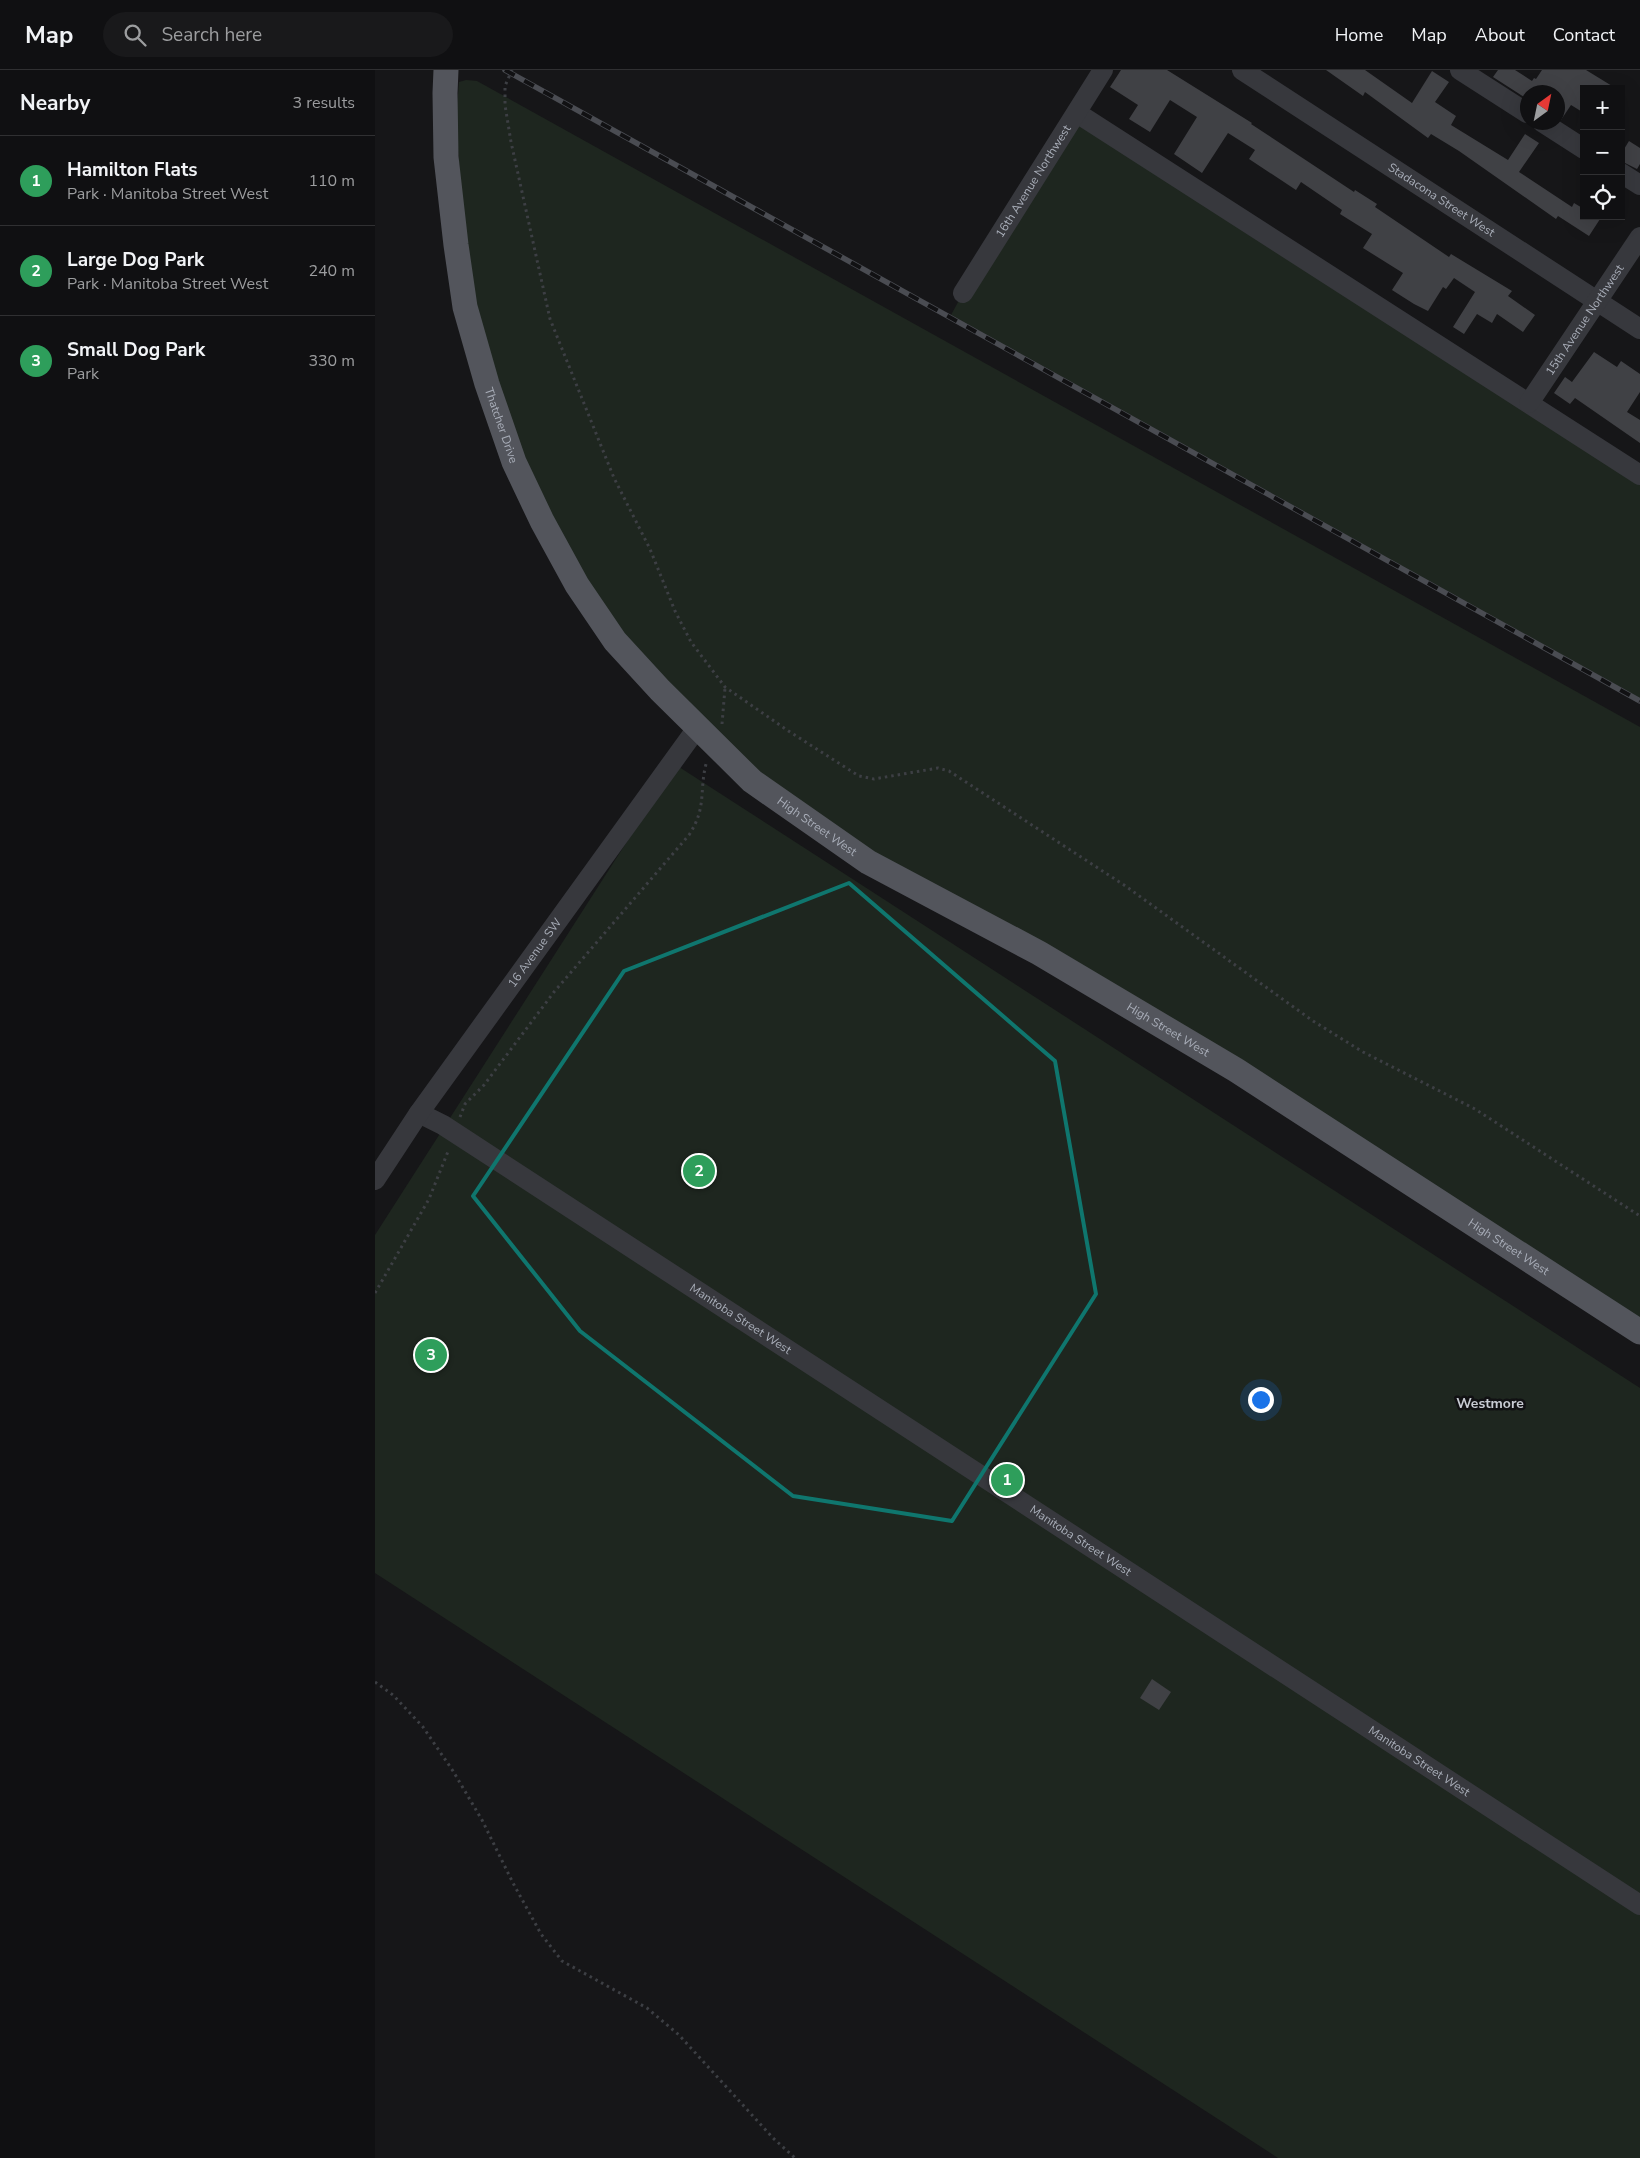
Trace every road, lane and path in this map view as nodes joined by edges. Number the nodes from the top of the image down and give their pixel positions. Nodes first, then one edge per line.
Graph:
1 (446, 70) edge
2 (512, 70) edge
3 (1103, 70) edge
4 (1242, 70) edge
5 (1460, 70) edge
6 (1520, 109) edge
7 (1077, 113) junction
8 (1554, 130) edge
9 (1580, 146) edge
10 (1624, 175) edge
11 (1640, 185) edge
12 (1640, 237) edge
13 (963, 292) dead end
14 (1597, 302) junction
15 (1640, 329) edge
16 (1529, 403) junction
17 (1640, 475) edge
18 (725, 687) junction
19 (704, 735) junction
20 (419, 1113) junction
21 (455, 1132) junction
22 (375, 1180) edge
23 (1640, 1216) edge
24 (375, 1294) edge
25 (1640, 1332) edge
26 (375, 1682) edge
27 (1640, 1905) edge
28 (795, 2158) edge

1 - 19 main road, Thatcher Drive
2 - 18 path
3 - 7 street, 16th Avenue Northwest
4 - 14 street, Stadacona Street West
5 - 6 street
7 - 13 street, 16th Avenue Northwest
7 - 16 street
8 - 9 street
10 - 11 street
12 - 14 street, 15th Avenue Northwest
14 - 15 street, Stadacona Street West
14 - 16 street, 15th Avenue Northwest
16 - 17 street
18 - 19 path
18 - 23 path
19 - 20 street, 16 Avenue SW
19 - 21 path
19 - 25 main road, High Street West
20 - 21 street, Manitoba Street West
20 - 22 street, 16 Avenue SW
21 - 24 path
21 - 27 street, Manitoba Street West
26 - 28 path

